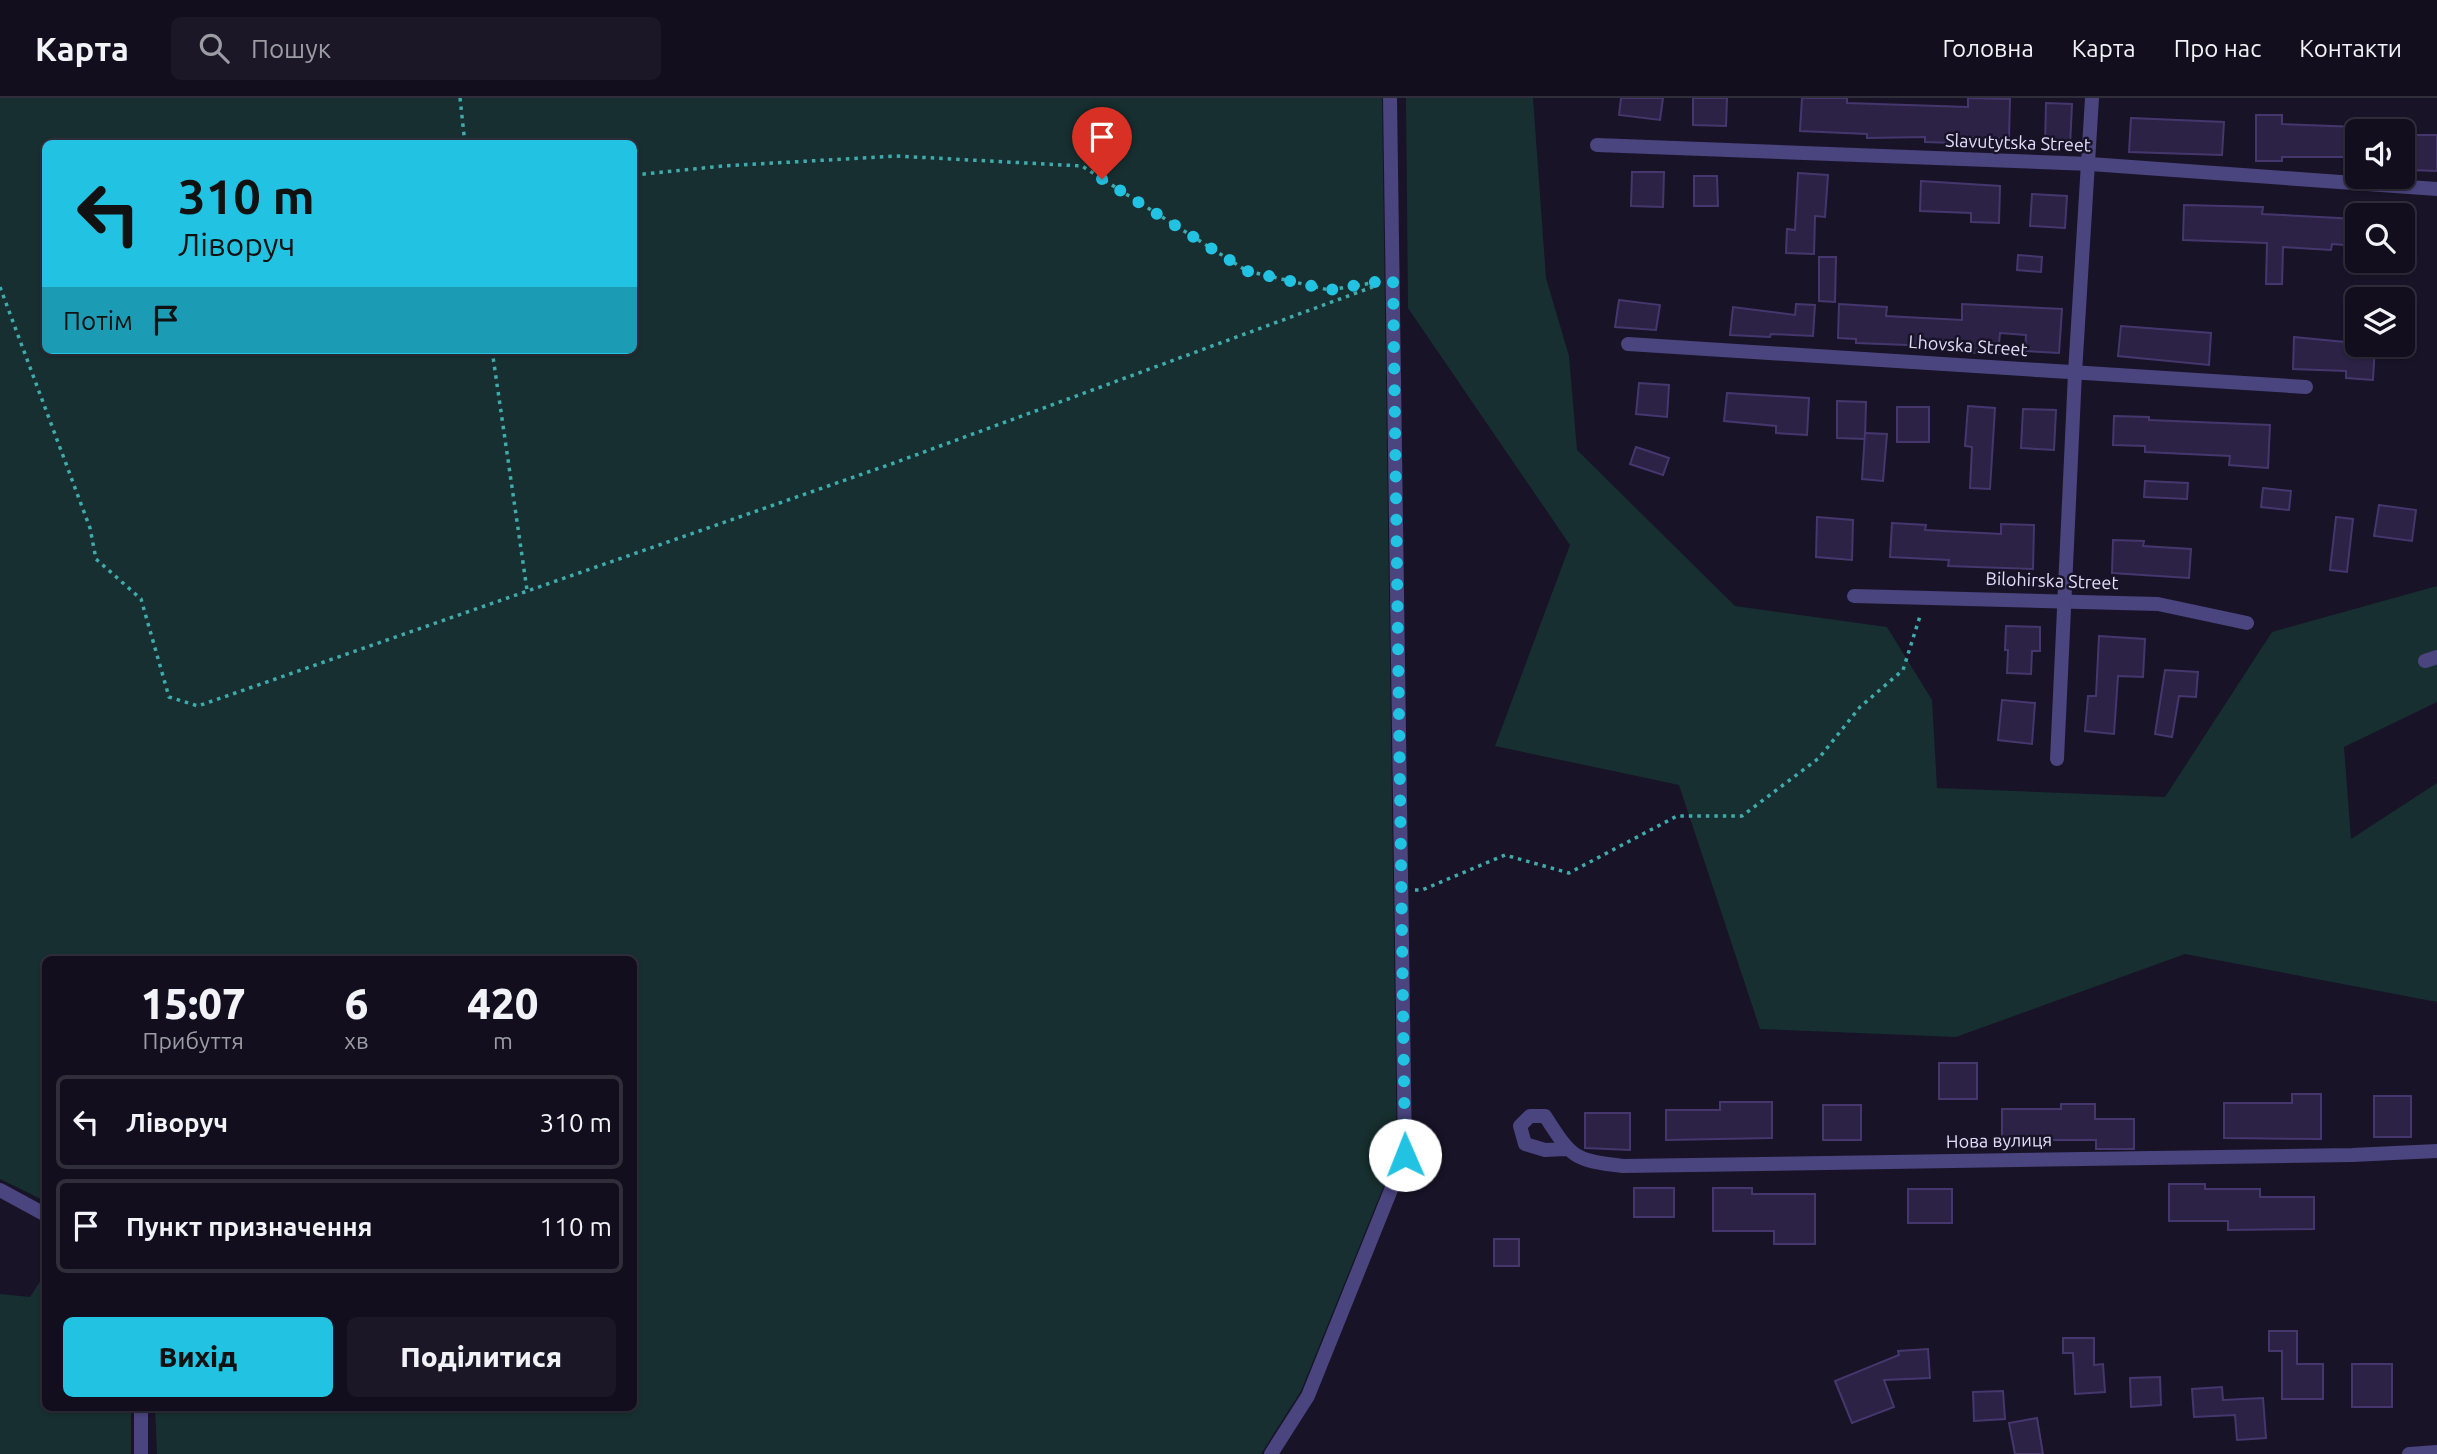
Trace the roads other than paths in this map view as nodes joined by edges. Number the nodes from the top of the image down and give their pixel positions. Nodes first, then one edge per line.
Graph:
1 (1390, 98) edge
2 (2092, 98) edge
3 (1597, 145) dead end
4 (2090, 164) junction
5 (2437, 189) edge
6 (1628, 344) dead end
7 (2076, 373) junction
8 (2306, 387) dead end
9 (1854, 596) dead end
10 (2064, 600) junction
11 (2248, 623) dead end
12 (2057, 759) dead end
13 (1566, 1149) dead end
14 (2437, 1152) edge
15 (0, 1191) edge
16 (42, 1213) edge
17 (141, 1411) edge
18 (2437, 1452) edge
19 (141, 1454) edge
20 (1271, 1454) edge
21 (2409, 1454) edge

1 - 20 street
2 - 4 street
3 - 4 street, Slavutytska Street
4 - 5 street, Slavutytska Street
4 - 7 street
6 - 7 street, Lhovska Street
7 - 8 street, Lhovska Street
7 - 10 street
9 - 10 street, Bilohirska Street
10 - 11 street, Bilohirska Street
10 - 12 street
13 - 14 street, Нова вулиця
15 - 16 street
17 - 19 street
18 - 21 street

